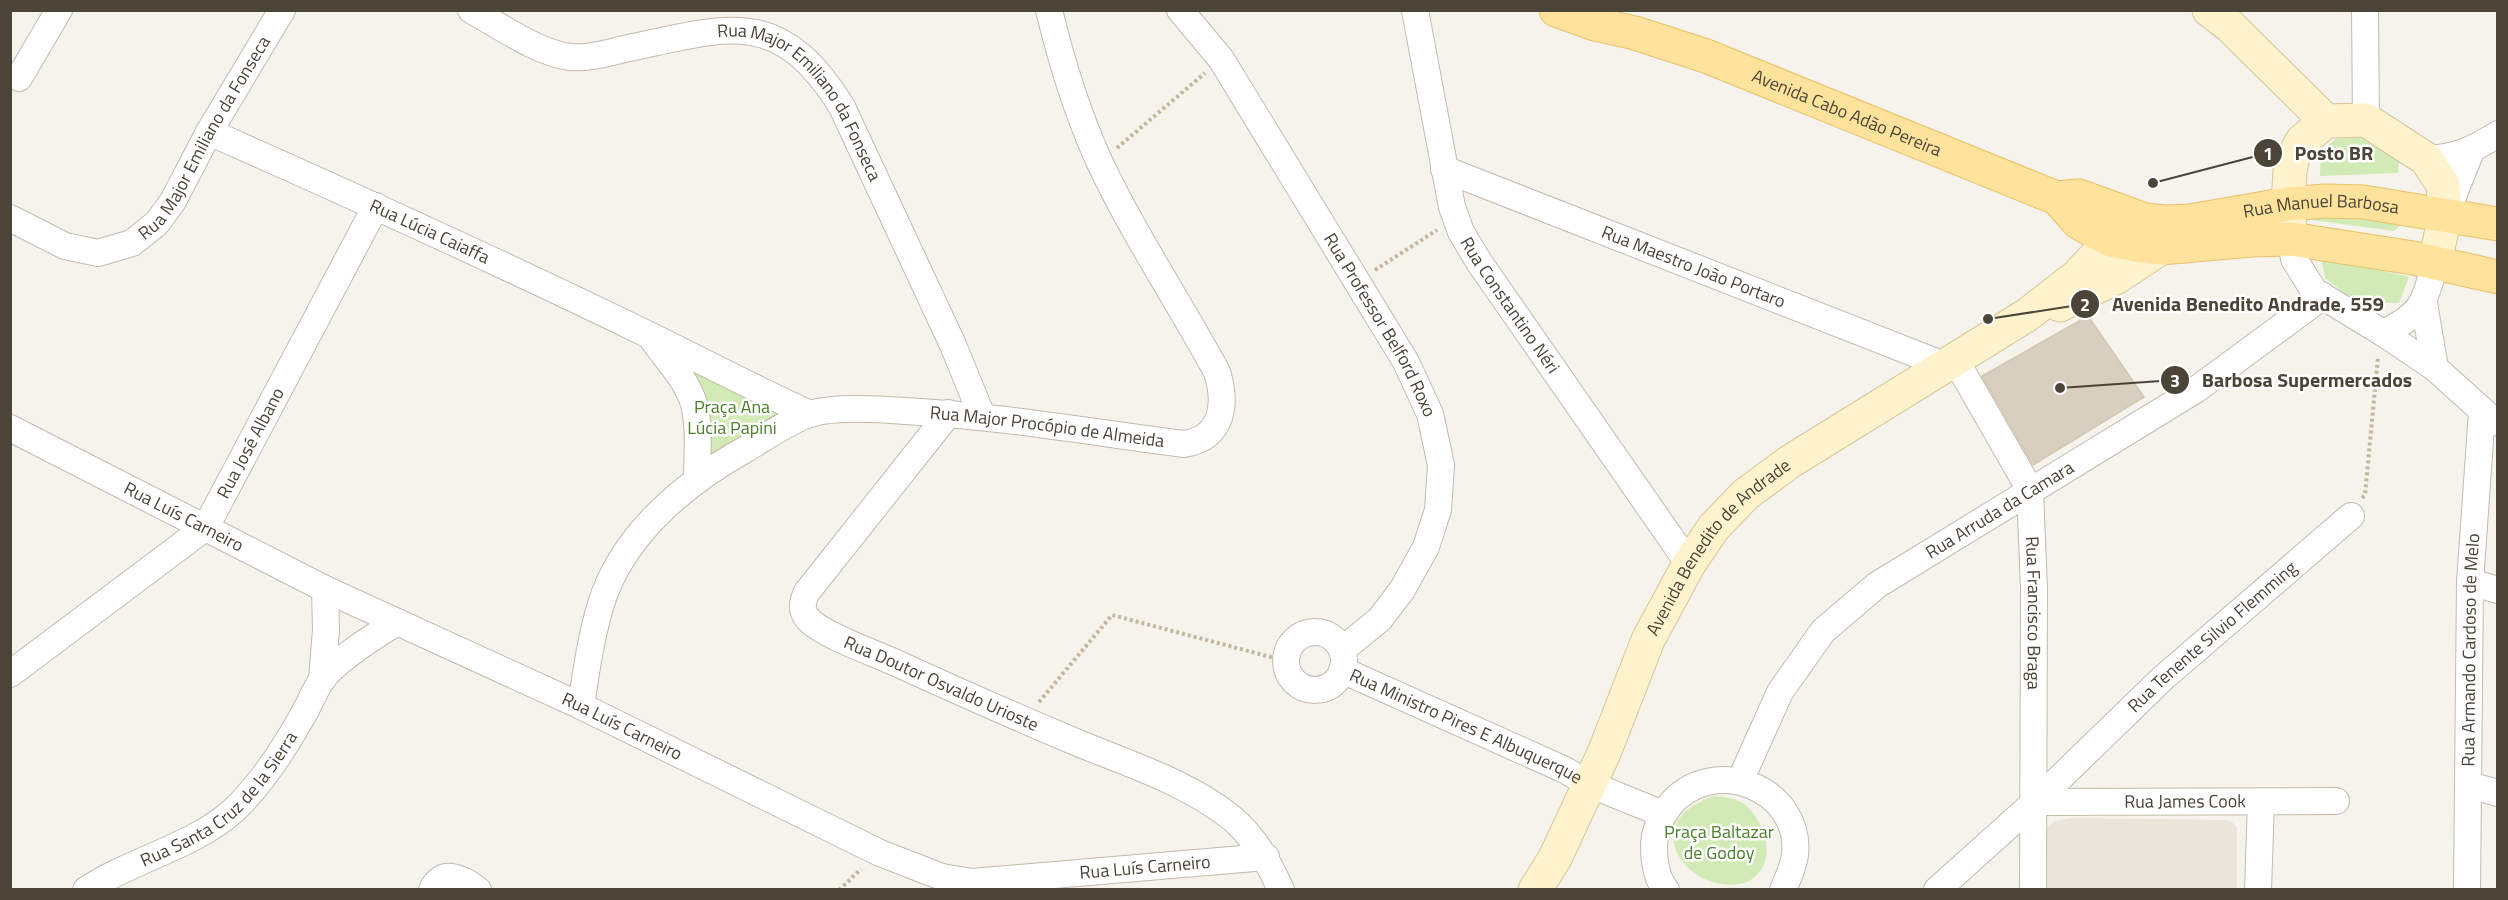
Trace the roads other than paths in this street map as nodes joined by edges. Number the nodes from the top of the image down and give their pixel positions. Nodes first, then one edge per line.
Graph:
1 (58, 10) edge
2 (282, 10) edge
3 (471, 10) edge
4 (1049, 10) edge
5 (1180, 10) edge
6 (1415, 10) edge
7 (1556, 10) edge
8 (1611, 10) edge
9 (2209, 10) edge
10 (2365, 10) edge
11 (1635, 33) junction
12 (19, 78) dead end
13 (2366, 120) junction
14 (2326, 121) junction
15 (209, 132) junction
16 (2498, 134) edge
17 (2471, 151) junction
18 (2426, 159) junction
19 (1444, 169) junction
20 (2057, 198) junction
21 (2288, 204) junction
22 (376, 206) junction
23 (2445, 215) junction
24 (10, 219) edge
25 (2145, 220) junction
26 (2498, 224) edge
27 (2291, 239) junction
28 (2111, 240) junction
29 (2161, 249) junction
30 (2435, 262) junction
31 (2498, 277) edge
32 (2323, 296) junction
33 (2424, 303) junction
34 (2027, 315) junction
35 (2383, 333) junction
36 (648, 335) junction
37 (1950, 362) junction
38 (2434, 368) junction
39 (949, 413) junction
40 (810, 414) junction
41 (982, 416) junction
42 (2490, 418) edge
43 (10, 428) edge
44 (697, 480) junction
45 (2030, 490) junction
46 (2350, 516) road end
47 (206, 527) junction
48 (1689, 564) junction
49 (2470, 582) junction
50 (325, 589) junction
51 (2498, 590) edge
52 (397, 622) junction
53 (1342, 660) junction
54 (10, 674) edge
55 (322, 679) junction
56 (581, 706) junction
57 (1740, 781) junction
58 (1589, 784) junction
59 (2469, 785) junction
60 (2498, 793) edge
61 (2336, 801) dead end
62 (2035, 802) junction
63 (2261, 802) junction
64 (1663, 814) junction
65 (1266, 857) junction
66 (102, 885) edge
67 (432, 890) edge
68 (478, 890) edge
69 (1281, 890) edge
70 (1535, 890) edge
71 (1666, 890) edge
72 (1783, 890) edge
73 (1937, 890) edge
74 (2032, 890) edge
75 (2258, 890) edge
76 (2467, 890) edge

1 - 12 street
2 - 15 street, Rua Major Emiliano da Fonseca
3 - 41 street, Rua Major Emiliano da Fonseca
4 - 41 street, Rua Major Procópio de Almeida
5 - 53 street, Rua Professor Belford Roxo
6 - 19 street, Rua Constantino Néri
7 - 11 main road, Avenida Cabo Adão Pereira
8 - 11 main road, Avenida Cabo Adão Pereira
9 - 14 main road
10 - 13 street
11 - 20 main road, Avenida Cabo Adão Pereira
13 - 14 main road
13 - 18 main road
14 - 21 main road
15 - 22 street, Rua Lúcia Caiaffa
15 - 24 street, Rua Major Emiliano da Fonseca
16 - 17 street
17 - 18 street
17 - 23 street
18 - 23 main road
19 - 37 street, Rua Maestro João Portaro
19 - 48 street, Rua Constantino Néri
20 - 25 main road, Avenida Cabo Adão Pereira
20 - 28 main road, Avenida Cabo Adão Pereira
21 - 23 main road, Rua Manuel Barbosa
21 - 25 main road, Rua Manuel Barbosa
21 - 27 main road
22 - 36 street, Rua Lúcia Caiaffa
22 - 47 street, Rua José Albano
23 - 26 main road, Rua Manuel Barbosa
23 - 30 main road
25 - 28 main road
27 - 29 main road, Rua Manuel Barbosa
27 - 30 main road, Rua Manuel Barbosa
27 - 32 street
28 - 29 main road, Avenida Cabo Adão Pereira
28 - 34 main road, Avenida Benedito de Andrade
29 - 34 main road, Avenida Benedito de Andrade
30 - 31 main road, Rua Manuel Barbosa
30 - 33 street
32 - 35 street
32 - 45 street, Rua Arruda da Camara
33 - 35 street
33 - 38 street
34 - 37 main road, Avenida Benedito de Andrade
35 - 38 street
36 - 40 street, Rua Lúcia Caiaffa
36 - 44 street, Rua Lúcia Caiaffa
37 - 45 street, Rua Francisco Braga
37 - 48 main road, Avenida Benedito de Andrade
38 - 42 street
39 - 40 street, Rua Major Procópio de Almeida
39 - 41 street, Rua Major Procópio de Almeida
39 - 65 street, Rua Doutor Osvaldo Urioste
40 - 44 street, Rua Major Procópio de Almeida
42 - 49 street, Rua Armando Cardoso de Melo
43 - 47 street, Rua Luís Carneiro
44 - 56 street, Rua Major Procópio de Almeida
45 - 57 street, Rua Arruda da Camara
45 - 62 street, Rua Francisco Braga
46 - 62 street, Rua Tenente Silvio Flemming
47 - 50 street, Rua Luís Carneiro
47 - 54 street, Rua José Albano
48 - 58 main road, Avenida Benedito de Andrade
49 - 51 street
49 - 59 street, Rua Armando Cardoso de Melo
50 - 52 street, Rua Luís Carneiro
50 - 55 street, Rua Santa Cruz de la Sierra
52 - 55 street, Rua Santa Cruz de la Sierra
52 - 56 street, Rua Luís Carneiro
53 - 53 street
53 - 58 street, Rua Ministro Pires E Albuquerque
55 - 66 street, Rua Santa Cruz de la Sierra
56 - 65 street, Rua Luís Carneiro
57 - 64 street
57 - 72 street
58 - 64 street, Rua Ministro Pires E Albuquerque
58 - 70 main road, Avenida Benedito de Andrade
59 - 60 street
59 - 76 street, Rua Armando Cardoso de Melo
61 - 63 street, Rua James Cook
62 - 63 street, Rua James Cook
62 - 73 street, Rua Tenente Silvio Flemming
62 - 74 street, Rua Francisco Braga
63 - 75 street
64 - 71 street
65 - 69 street, Rua Doutor Osvaldo Urioste
67 - 68 street

